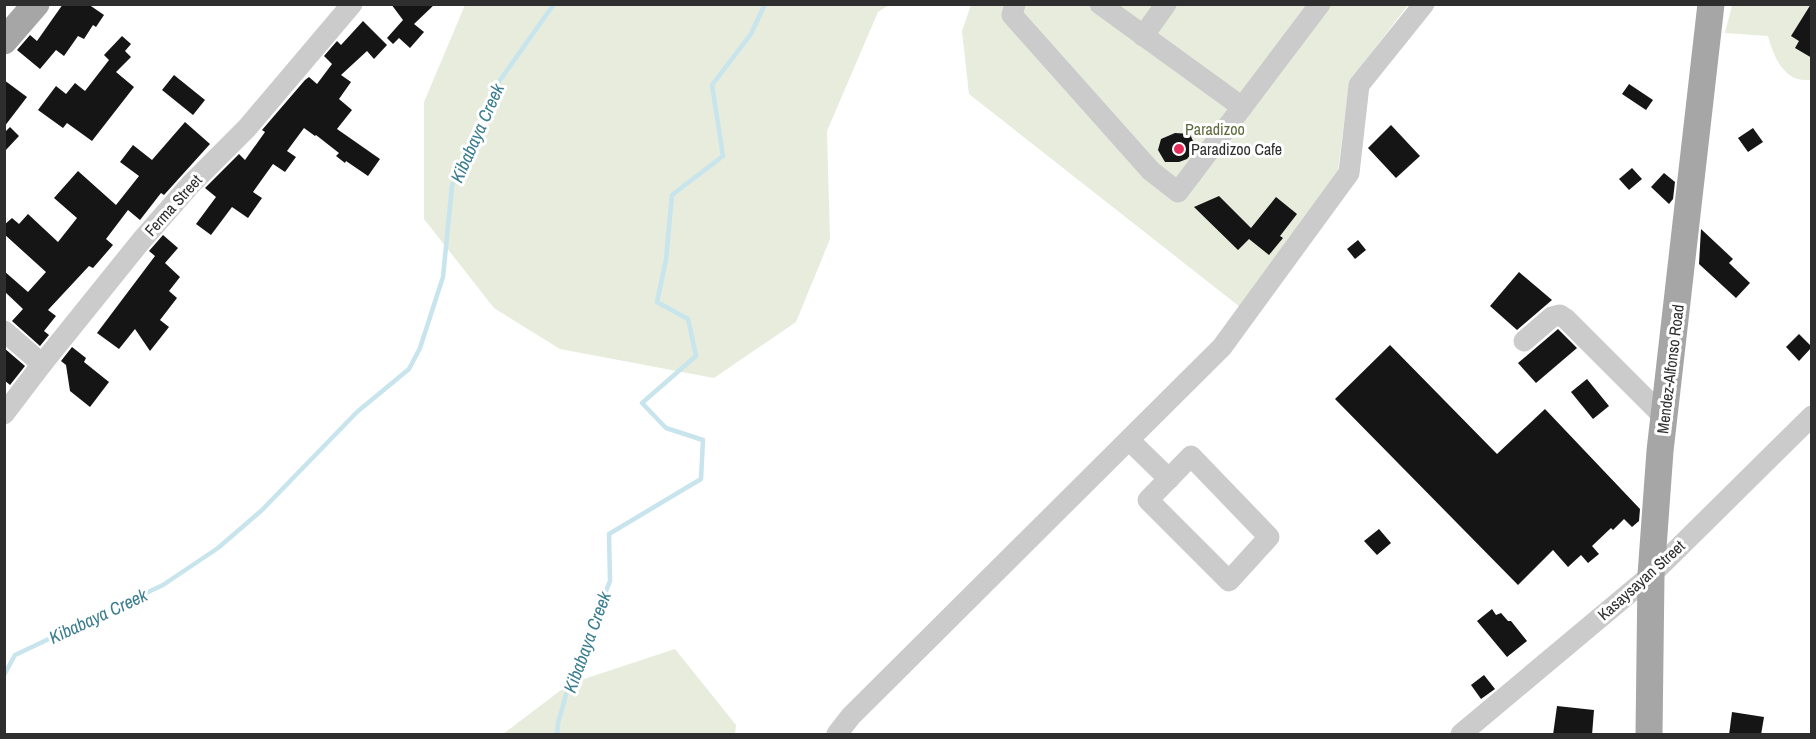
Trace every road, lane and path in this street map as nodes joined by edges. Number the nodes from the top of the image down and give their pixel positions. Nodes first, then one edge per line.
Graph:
1 (36, 4) edge
2 (352, 4) edge
3 (1015, 4) edge
4 (1100, 4) edge
5 (1166, 4) edge
6 (1320, 4) edge
7 (1424, 4) edge
8 (1711, 4) edge
9 (1143, 36) junction
10 (4, 41) edge
11 (1242, 107) junction
12 (4, 331) edge
13 (1524, 341) dead end
14 (42, 364) junction
15 (4, 414) edge
16 (1812, 416) edge
17 (1664, 417) junction
18 (1129, 440) junction
19 (1169, 479) junction
20 (1651, 575) junction
21 (837, 735) edge
22 (1461, 735) edge
23 (1649, 735) edge

1 - 10 main road
2 - 14 street, Ferma Street
3 - 11 street
4 - 9 street
5 - 9 street
6 - 11 street
7 - 18 street
8 - 17 main road, Mendez-Alfonso Road
9 - 11 street
12 - 14 street
13 - 17 street
14 - 15 street, Ferma Street
16 - 20 street, Kasaysayan Street
17 - 20 main road, Mendez-Alfonso Road
18 - 19 street
18 - 21 street
19 - 19 street
20 - 22 street, Kasaysayan Street
20 - 23 main road, Mendez-Alfonso Road

